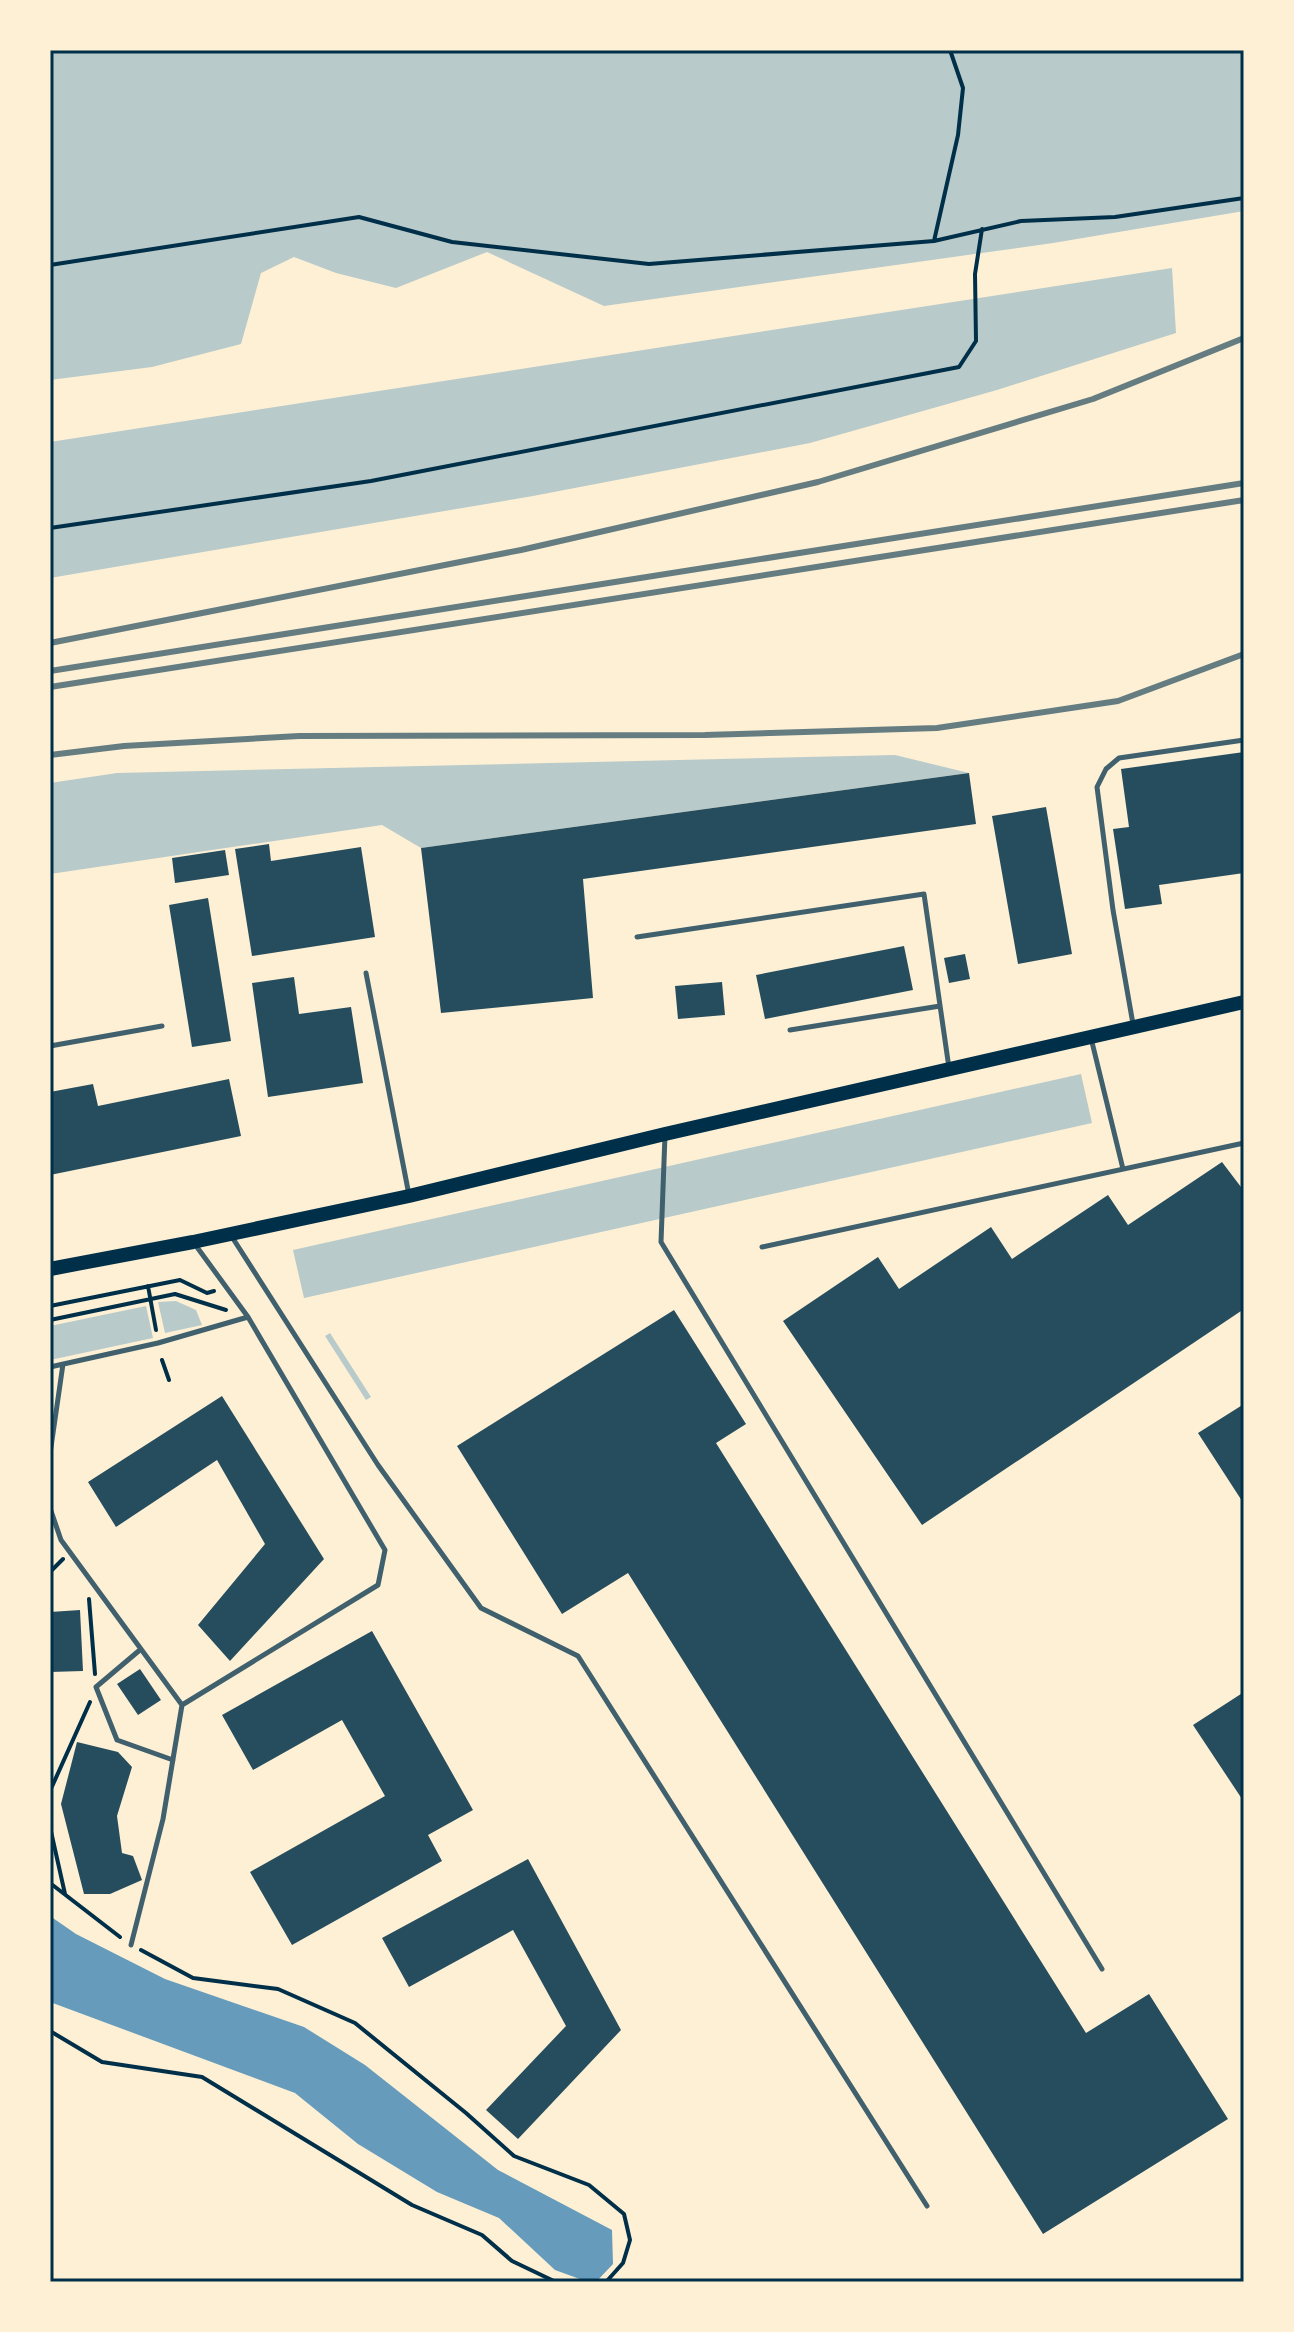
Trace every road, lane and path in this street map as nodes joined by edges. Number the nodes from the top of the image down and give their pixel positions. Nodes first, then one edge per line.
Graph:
1 (950, 50) edge
2 (1244, 198) edge
3 (982, 229) junction
4 (934, 241) junction
5 (50, 265) edge
6 (50, 528) edge
7 (1244, 740) edge
8 (637, 937) dead end
9 (366, 973) dead end
10 (1244, 1002) edge
11 (940, 1006) junction
12 (162, 1026) dead end
13 (1133, 1028) junction
14 (790, 1030) dead end
15 (1090, 1037) junction
16 (50, 1046) edge
17 (949, 1069) junction
18 (665, 1134) junction
19 (1244, 1143) edge
20 (1123, 1169) junction
21 (409, 1196) junction
22 (230, 1234) junction
23 (193, 1242) junction
24 (762, 1247) dead end
25 (50, 1269) edge
26 (148, 1286) junction
27 (227, 1287) junction
28 (152, 1297) junction
29 (50, 1306) edge
30 (248, 1317) junction
31 (50, 1320) edge
32 (157, 1338) dead end
33 (162, 1360) dead end
34 (63, 1364) junction
35 (50, 1367) edge
36 (169, 1380) dead end
37 (50, 1454) edge
38 (50, 1508) edge
39 (141, 1649) junction
40 (182, 1705) junction
41 (173, 1760) junction
42 (50, 1827) edge
43 (50, 1883) edge
44 (65, 1894) junction
45 (131, 1945) junction
46 (1102, 1969) dead end
47 (50, 2031) edge
48 (927, 2206) dead end
49 (556, 2282) edge
50 (606, 2282) edge

1 - 4 path
2 - 3 path
3 - 4 path
3 - 6 path
4 - 5 path
7 - 13 lane
8 - 11 lane
9 - 21 lane
10 - 13 main road
11 - 14 lane
11 - 17 lane
12 - 16 lane
13 - 15 main road
15 - 17 main road
15 - 20 lane
17 - 18 main road
18 - 21 main road
18 - 46 lane
19 - 20 lane
20 - 24 lane
21 - 22 main road
22 - 23 main road
22 - 48 lane
23 - 25 main road
23 - 27 lane
26 - 27 path
26 - 28 path
26 - 29 path
27 - 30 lane
28 - 30 path
28 - 31 path
28 - 32 path
30 - 34 lane
30 - 40 lane
33 - 36 path
34 - 35 lane
34 - 37 lane
38 - 39 lane
39 - 40 lane
39 - 41 lane
40 - 41 lane
41 - 45 lane
42 - 44 path
43 - 44 path
44 - 45 path
45 - 50 path
47 - 49 path

